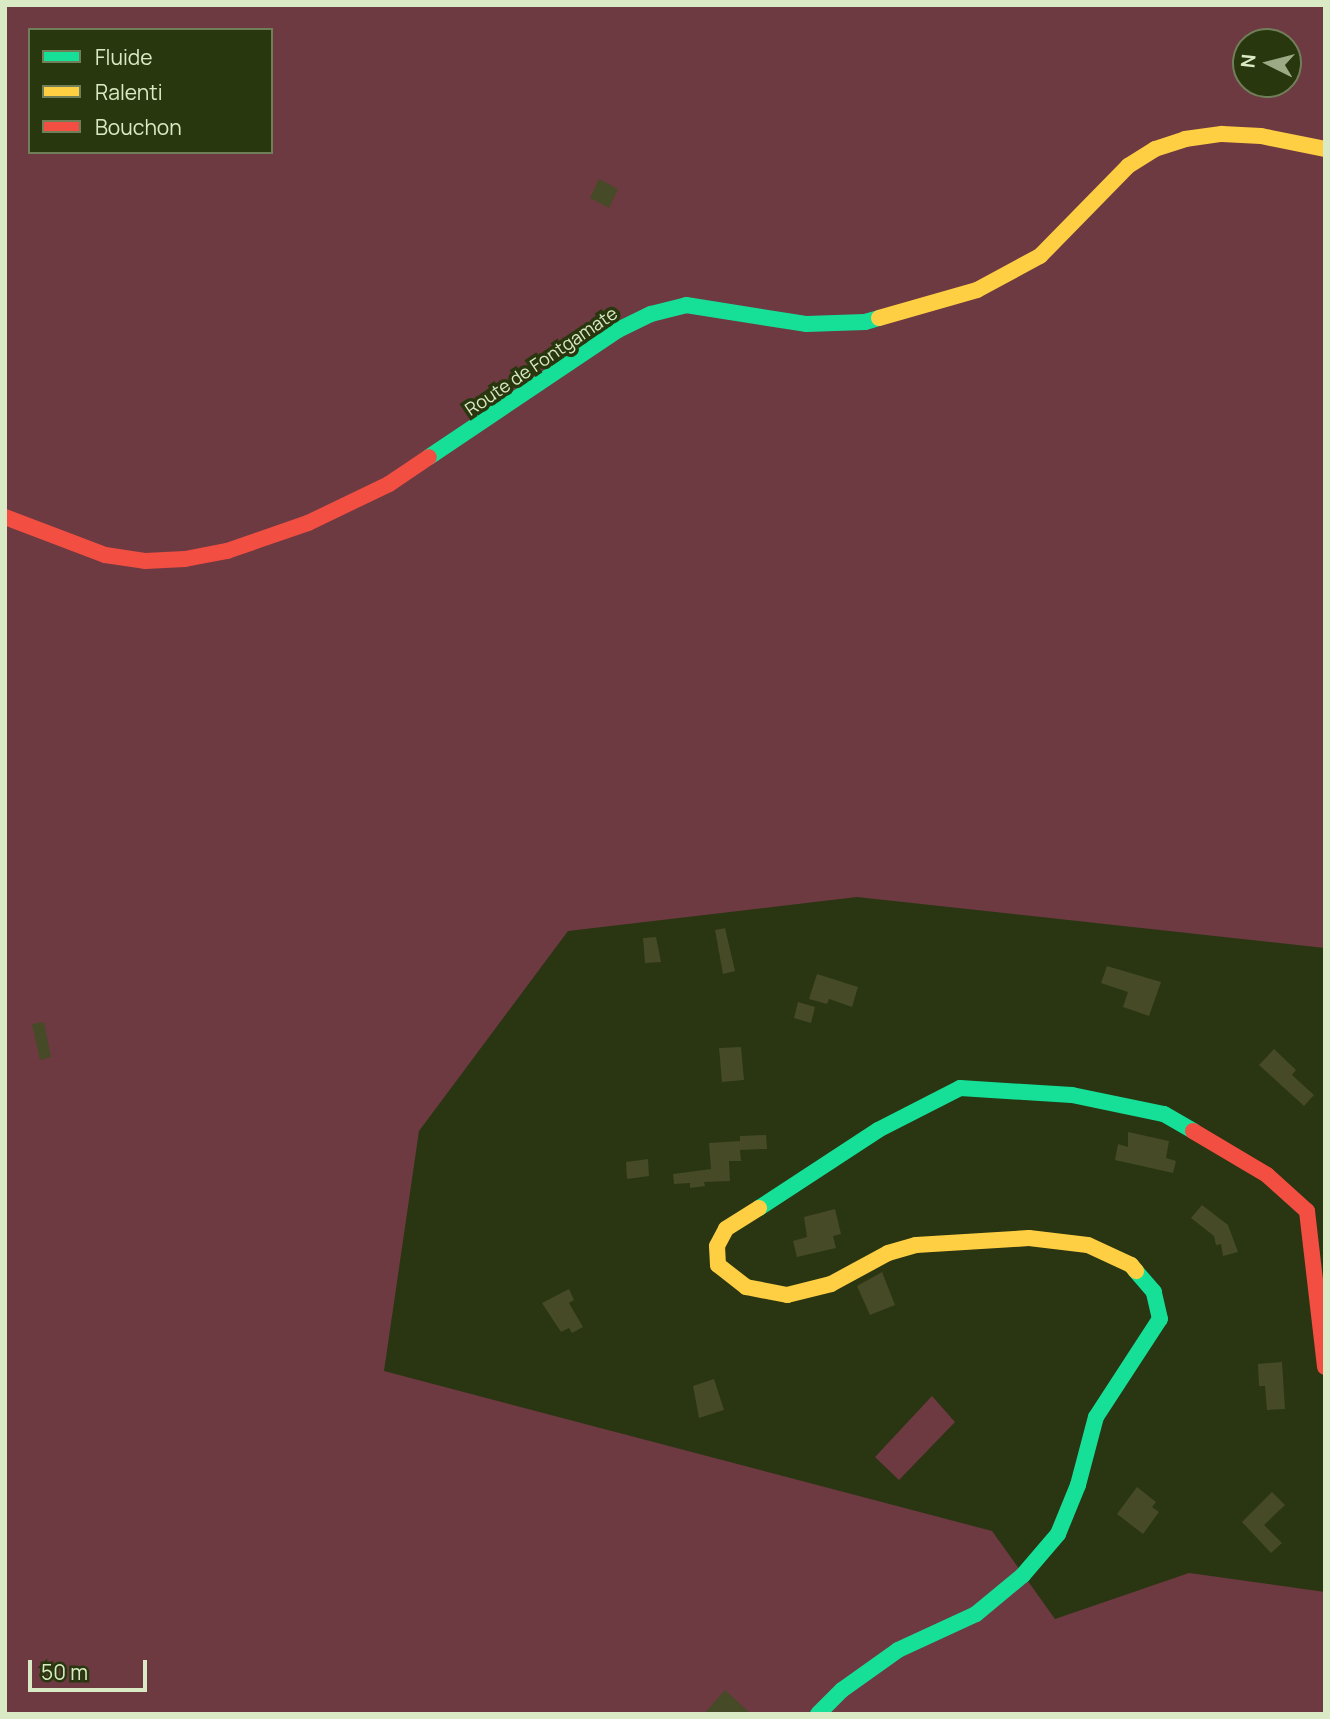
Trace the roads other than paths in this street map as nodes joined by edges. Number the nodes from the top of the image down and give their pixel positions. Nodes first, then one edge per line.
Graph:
1 (1325, 149) edge
2 (5, 517) edge
3 (1325, 1367) edge
4 (818, 1714) edge

1 - 2 street, Route de Fontgamate
3 - 4 street

